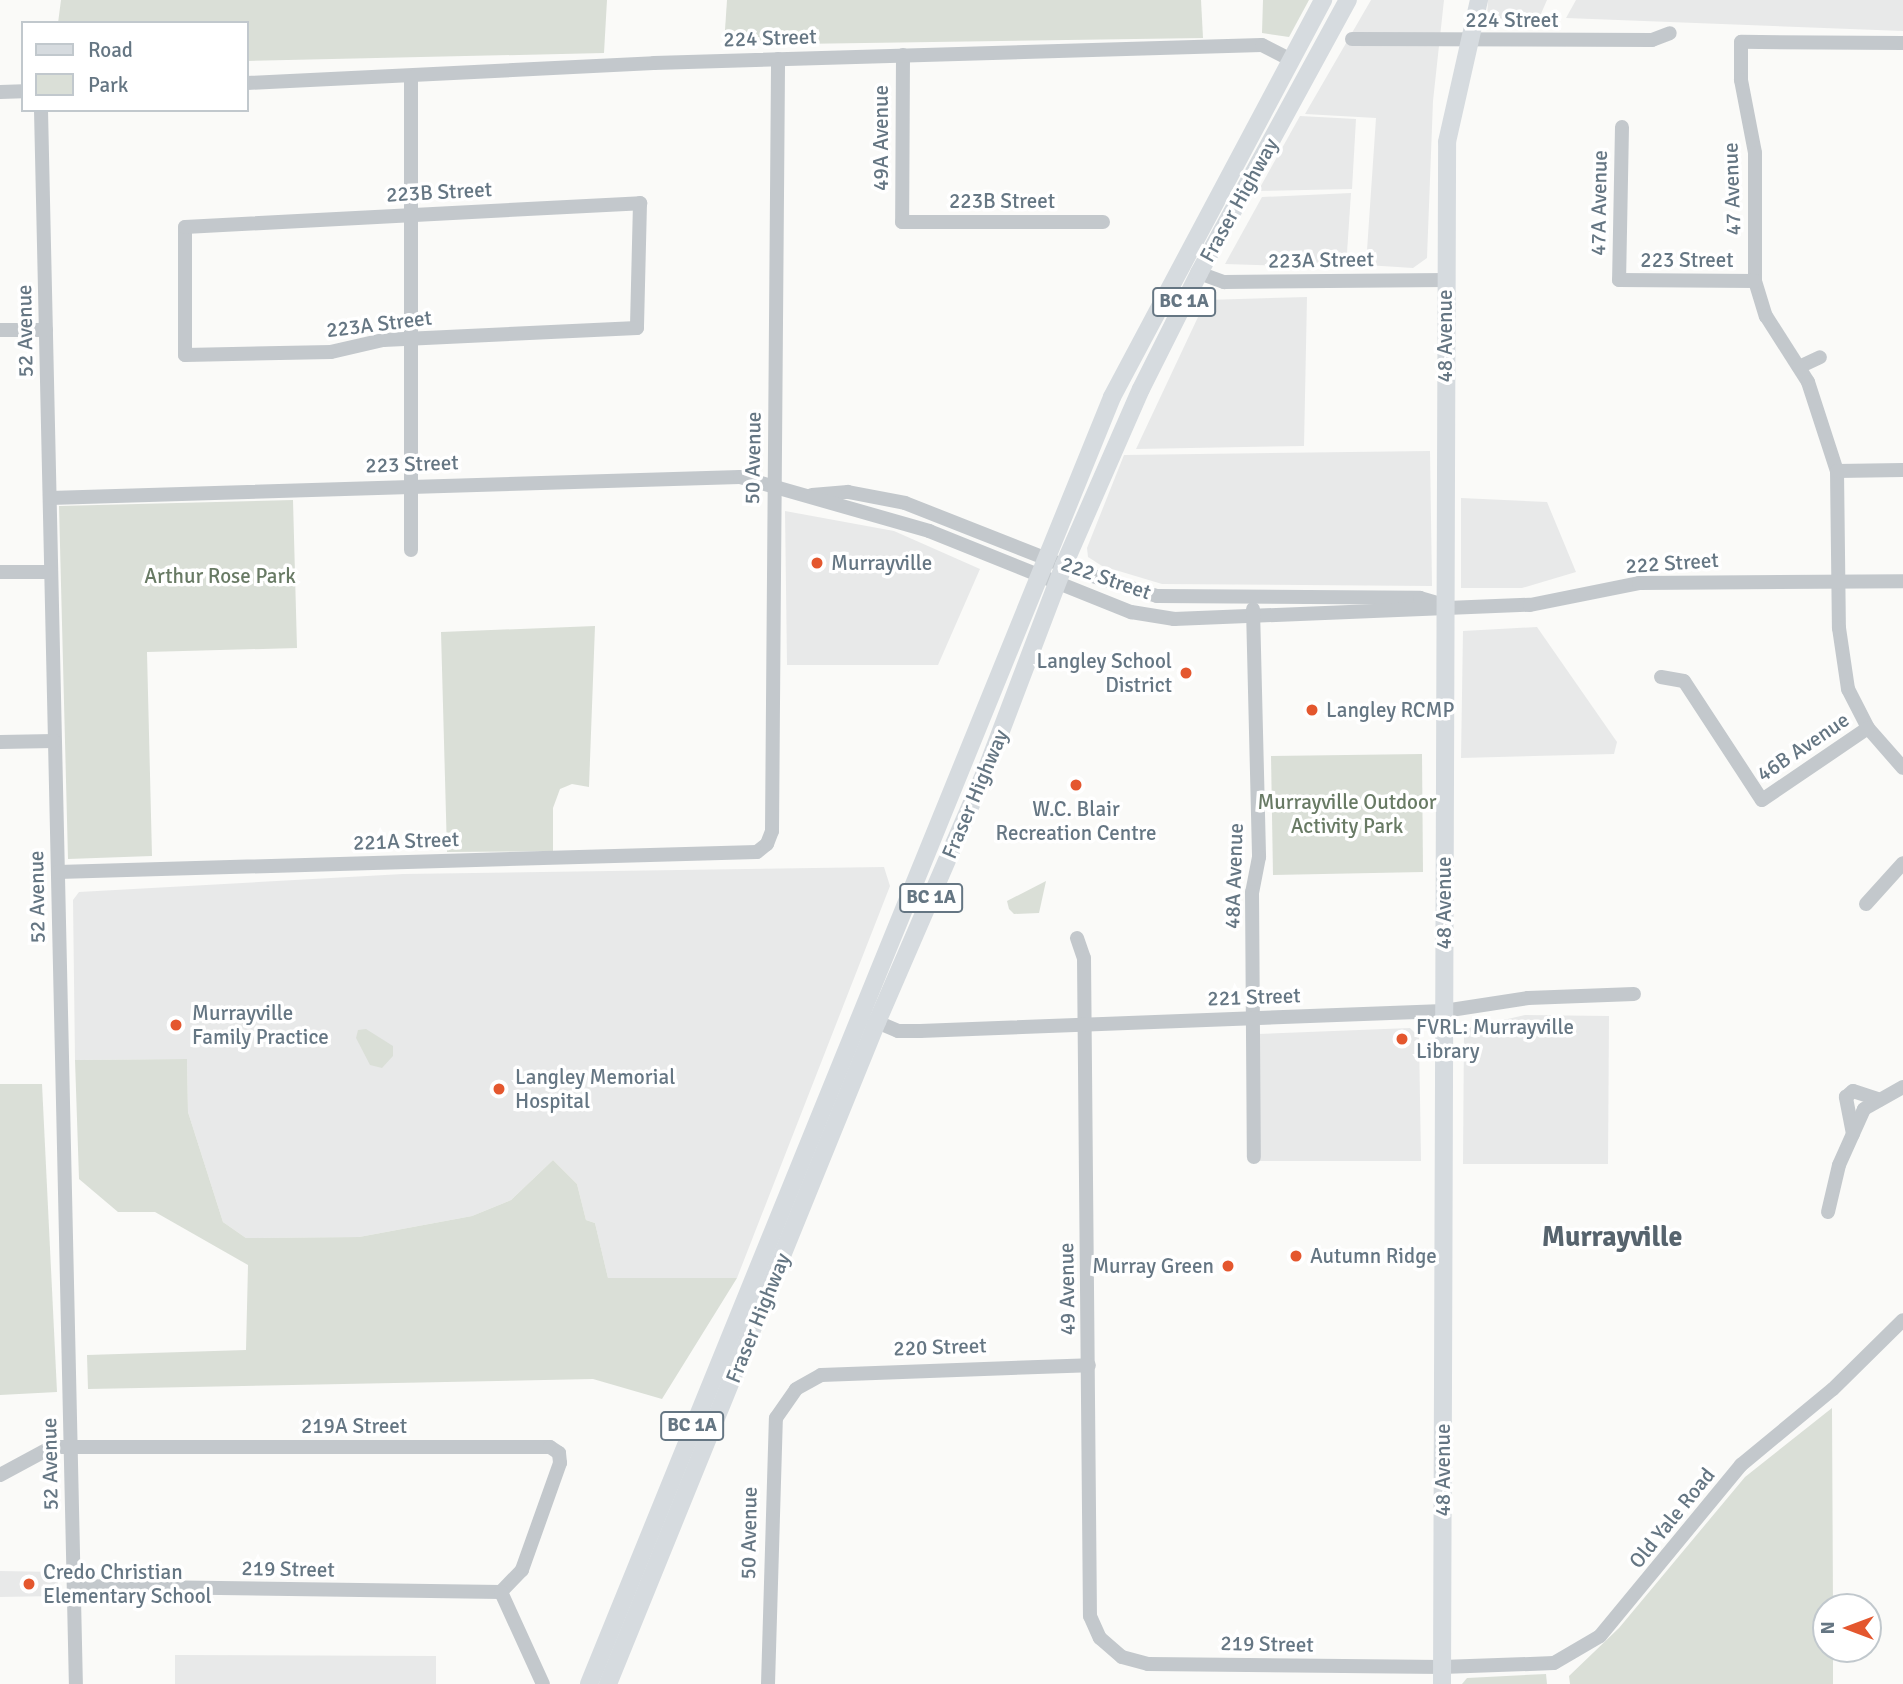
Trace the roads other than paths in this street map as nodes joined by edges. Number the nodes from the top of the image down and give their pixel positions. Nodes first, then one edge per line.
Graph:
1 (1323, 0) edge
2 (1348, 0) edge
3 (1465, 0) edge
4 (1479, 0) edge
5 (1670, 33) dead end
6 (1352, 40) dead end
7 (1467, 41) junction
8 (1903, 43) edge
9 (902, 55) junction
10 (778, 58) junction
11 (1291, 60) junction
12 (411, 77) junction
13 (248, 83) edge
14 (21, 91) edge
15 (0, 92) edge
16 (41, 112) edge
17 (1622, 127) dead end
18 (412, 213) junction
19 (902, 222) joint
20 (1102, 222) dead end
21 (1199, 273) junction
22 (1446, 280) junction
23 (1619, 280) joint
24 (1755, 281) junction
25 (185, 296) joint
26 (637, 328) joint
27 (0, 330) edge
28 (46, 330) junction
29 (412, 339) junction
30 (1820, 356) dead end
31 (1799, 367) junction
32 (1903, 470) edge
33 (1837, 471) junction
34 (410, 485) junction
35 (775, 486) junction
36 (810, 495) junction
37 (50, 498) junction
38 (411, 550) dead end
39 (1046, 558) junction
40 (1064, 565) junction
41 (0, 572) edge
42 (51, 572) junction
43 (1038, 576) junction
44 (1839, 581) junction
45 (1903, 581) edge
46 (1057, 584) junction
47 (1253, 597) junction
48 (1445, 606) junction
49 (1253, 617) junction
50 (1661, 677) dead end
51 (1868, 728) junction
52 (54, 741) junction
53 (0, 742) edge
54 (1903, 768) edge
55 (757, 852) joint
56 (1903, 863) edge
57 (58, 872) junction
58 (1866, 904) dead end
59 (1077, 938) dead end
60 (1634, 995) dead end
61 (1444, 1011) junction
62 (1253, 1018) junction
63 (877, 1022) junction
64 (1084, 1025) junction
65 (1903, 1087) edge
66 (1880, 1100) junction
67 (1853, 1134) junction
68 (1254, 1157) dead end
69 (1828, 1212) dead end
70 (1903, 1320) edge
71 (1890, 1335) junction
72 (1903, 1345) edge
73 (1089, 1365) junction
74 (796, 1389) joint
75 (70, 1447) junction
76 (0, 1475) edge
77 (74, 1586) junction
78 (501, 1592) junction
79 (1100, 1638) joint
80 (1442, 1676) edge
81 (76, 1684) edge
82 (543, 1684) edge
83 (589, 1684) edge
84 (608, 1684) edge
85 (768, 1684) edge

1 - 11 main road, Fraser Highway / BC 1A
2 - 21 main road, Fraser Highway / BC 1A
3 - 7 main road, 48 Avenue
4 - 7 main road, 48 Avenue
5 - 7 street, 224 Street
6 - 7 street, 224 Street
7 - 22 main road, 48 Avenue
8 - 24 street, 47 Avenue
9 - 10 street, 224 Street
9 - 11 street, 224 Street
9 - 19 street, 49A Avenue
10 - 12 street, 224 Street
10 - 35 street, 50 Avenue
11 - 39 main road, Fraser Highway / BC 1A
12 - 13 street, 224 Street
12 - 18 street
14 - 15 street
16 - 28 street, 52 Avenue
17 - 23 street, 47A Avenue
18 - 25 street, 223B Street
18 - 26 street, 223B Street
18 - 29 street
19 - 20 street, 223B Street
21 - 22 street, 223A Street
21 - 40 main road, Fraser Highway / BC 1A
22 - 48 main road, 48 Avenue
23 - 24 street, 223 Street
24 - 31 street, 47 Avenue
25 - 29 street, 223A Street
26 - 29 street, 223A Street
27 - 28 street
28 - 37 street, 52 Avenue
29 - 34 street
30 - 31 street
31 - 33 street, 47 Avenue
32 - 33 street
33 - 44 street, 47 Avenue
34 - 35 street, 223 Street
34 - 37 street, 223 Street
34 - 38 street
35 - 36 street, 222 Street
35 - 55 street, 50 Avenue
36 - 39 street, 222 Street
36 - 43 street, 222 Street
37 - 42 street, 52 Avenue
39 - 40 street, 222 Street
39 - 43 main road, Fraser Highway / BC 1A
40 - 46 main road, Fraser Highway / BC 1A
40 - 47 street, 222 Street
41 - 42 street
42 - 52 street, 52 Avenue
43 - 46 street, 222 Street
43 - 83 main road, Fraser Highway / BC 1A
44 - 45 street, 222 Street
44 - 48 street, 222 Street
44 - 51 street
46 - 49 street, 222 Street
46 - 63 main road, Fraser Highway / BC 1A
47 - 48 street, 222 Street
47 - 49 street, 48A Avenue
48 - 49 street, 222 Street
48 - 61 main road, 48 Avenue
49 - 62 street, 48A Avenue
50 - 51 street, 46B Avenue
51 - 54 street
52 - 53 street
52 - 57 street, 52 Avenue
55 - 57 street, 221A Street
56 - 58 street
57 - 75 street, 52 Avenue
59 - 64 street, 49 Avenue
60 - 61 street, 221 Street
61 - 62 street, 221 Street
61 - 80 main road, 48 Avenue
62 - 64 street, 221 Street
62 - 68 street, 48A Avenue
63 - 64 street, 221 Street
63 - 84 main road, Fraser Highway / BC 1A
64 - 73 street, 49 Avenue
65 - 66 street
66 - 67 street
66 - 67 street
67 - 69 street
70 - 71 street, Old Yale Road
71 - 72 street
71 - 80 street, Old Yale Road
73 - 74 street, 220 Street
73 - 79 street, 49 Avenue
74 - 85 street, 50 Avenue
75 - 76 street, 219A Street
75 - 77 street, 52 Avenue
75 - 78 street, 219A Street
77 - 78 street, 219 Street
77 - 81 street, 52 Avenue
78 - 82 street
79 - 80 street, 219 Street

